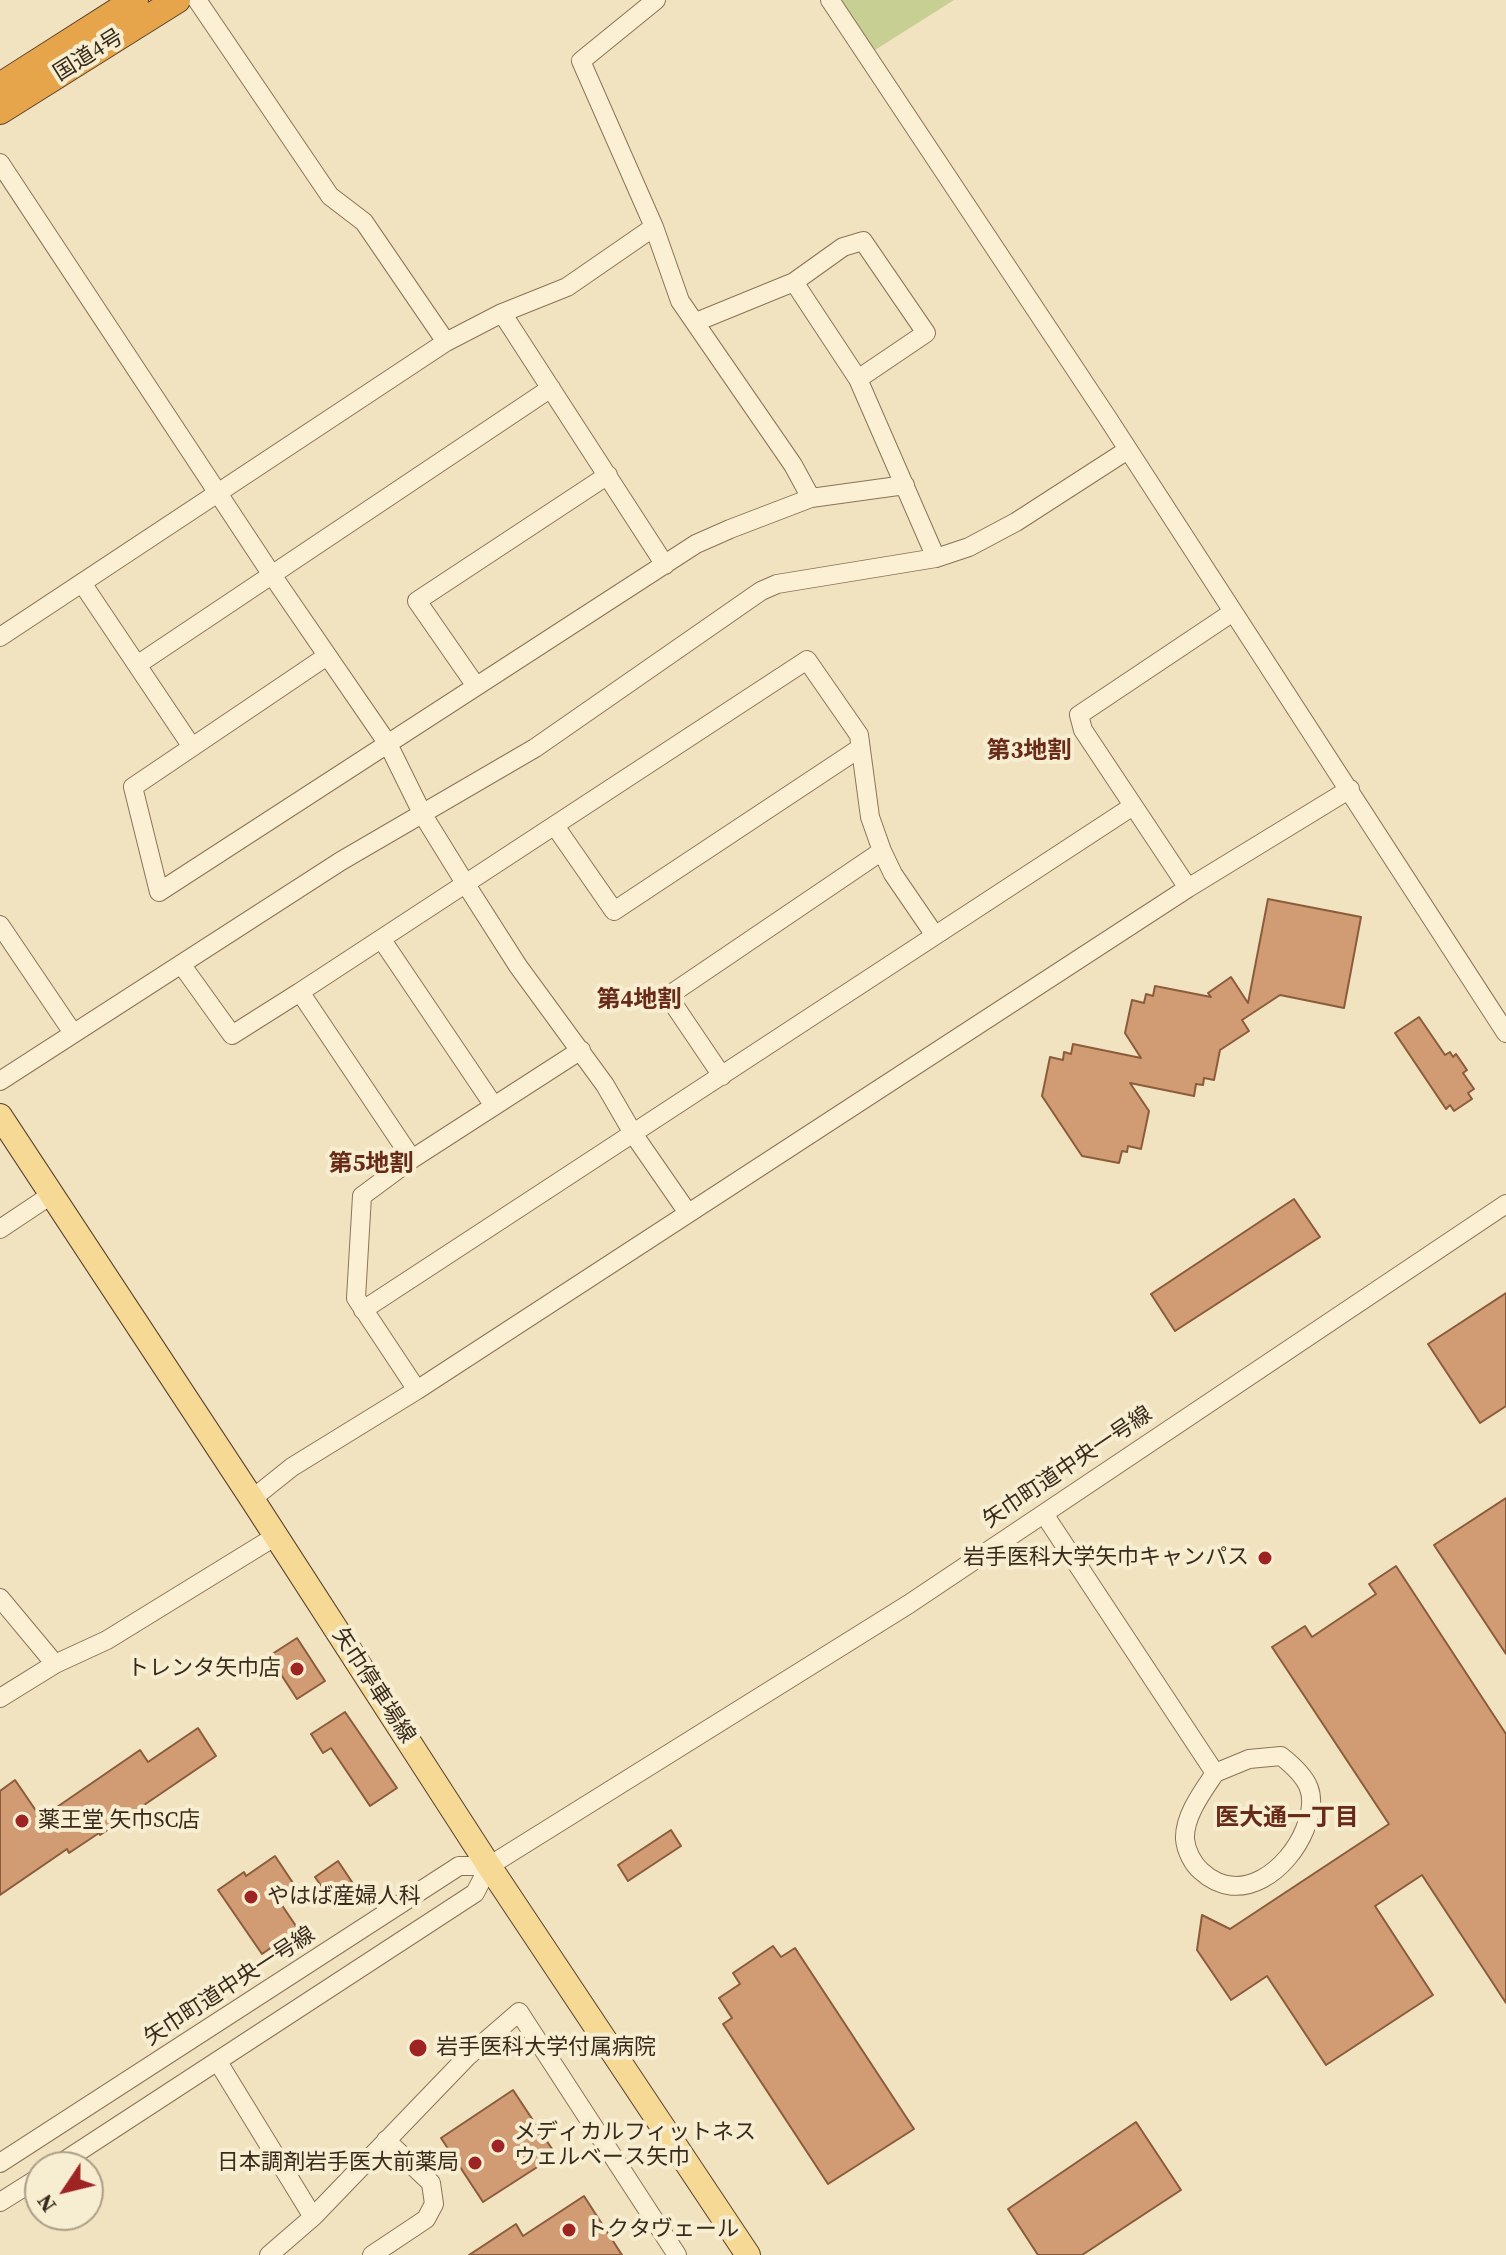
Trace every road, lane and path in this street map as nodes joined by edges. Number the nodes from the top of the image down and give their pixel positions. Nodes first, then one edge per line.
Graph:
1 (135, 0) edge
2 (177, 0) edge
3 (197, 0) edge
4 (656, 0) edge
5 (830, 0) edge
6 (0, 86) edge
7 (0, 111) edge
8 (0, 163) edge
9 (654, 227) junction
10 (794, 282) junction
11 (502, 313) junction
12 (696, 322) junction
13 (446, 342) junction
14 (858, 379) junction
15 (551, 388) junction
16 (1126, 451) junction
17 (608, 475) junction
18 (905, 485) junction
19 (220, 493) junction
20 (811, 498) junction
21 (936, 558) junction
22 (665, 565) junction
23 (272, 575) junction
24 (82, 583) junction
25 (1233, 612) junction
26 (0, 637) edge
27 (327, 656) junction
28 (137, 665) junction
29 (476, 686) junction
30 (388, 744) junction
31 (192, 747) junction
32 (860, 748) junction
33 (1350, 789) junction
34 (1133, 806) junction
35 (423, 815) junction
36 (555, 826) junction
37 (882, 851) junction
38 (465, 883) junction
39 (1188, 888) junction
40 (0, 925) edge
41 (934, 934) junction
42 (382, 940) junction
43 (181, 964) junction
44 (300, 992) junction
45 (73, 1033) junction
46 (1506, 1033) edge
47 (581, 1050) junction
48 (722, 1076) junction
49 (0, 1081) edge
50 (494, 1106) junction
51 (0, 1116) edge
52 (634, 1135) junction
53 (412, 1159) junction
54 (51, 1195) junction
55 (1506, 1204) edge
56 (688, 1213) junction
57 (0, 1229) edge
58 (363, 1310) junction
59 (417, 1390) junction
60 (252, 1499) junction
61 (1044, 1514) junction
62 (276, 1536) junction
63 (0, 1598) edge
64 (55, 1664) junction
65 (0, 1698) edge
66 (1215, 1773) junction
67 (489, 1866) junction
68 (218, 2062) junction
69 (386, 2140) junction
70 (80, 2151) edge
71 (0, 2163) edge
72 (24, 2187) edge
73 (0, 2202) edge
74 (313, 2217) junction
75 (269, 2255) edge
76 (372, 2255) edge
77 (677, 2255) edge
78 (748, 2255) edge

1 - 6 highway, 国道4号
2 - 7 highway, 国道4号
3 - 13 street
4 - 9 street
5 - 16 street
8 - 19 street
9 - 11 street
9 - 12 street
10 - 12 street
10 - 14 street
10 - 14 street
11 - 13 street
11 - 15 street
12 - 20 street
13 - 19 street
14 - 18 street
15 - 17 street
15 - 23 street
16 - 21 street
16 - 25 street
17 - 22 street
17 - 29 street
18 - 20 street
18 - 21 street
19 - 23 street
19 - 24 street
20 - 22 street
21 - 35 street
22 - 29 street
23 - 27 street
23 - 28 street
24 - 26 street
24 - 28 street
25 - 33 street
25 - 34 street
27 - 30 street
27 - 31 street
28 - 31 street
29 - 30 street
30 - 31 street
30 - 35 street
32 - 36 street
32 - 36 street
32 - 37 street
33 - 39 street
33 - 46 street
34 - 39 street
34 - 41 street
35 - 38 street
35 - 43 street
36 - 38 street
37 - 41 street
37 - 48 street
38 - 42 street
38 - 47 street
39 - 56 street
40 - 45 street
41 - 48 street
42 - 44 street
42 - 50 street
43 - 44 street
43 - 45 street
44 - 53 street
45 - 49 street
47 - 50 street
47 - 52 street
48 - 52 street
50 - 53 street
51 - 54 main road, 矢巾停車場線
52 - 56 street
52 - 58 street
53 - 58 street
54 - 57 street
54 - 60 main road, 矢巾停車場線
55 - 61 street, 矢巾町道中央一号線
56 - 59 street
58 - 59 street
59 - 60 street
60 - 62 main road, 矢巾停車場線
61 - 66 street
61 - 67 street, 矢巾町道中央一号線
62 - 64 street
62 - 67 main road, 矢巾停車場線
63 - 64 street
64 - 65 street
66 - 66 street
67 - 68 street, 矢巾町道中央一号線
67 - 71 street, 矢巾町道中央一号線
67 - 78 main road, 矢巾停車場線
68 - 70 street, 矢巾町道中央一号線
68 - 74 street
69 - 74 street
69 - 76 street
69 - 77 street
72 - 73 street
74 - 75 street

